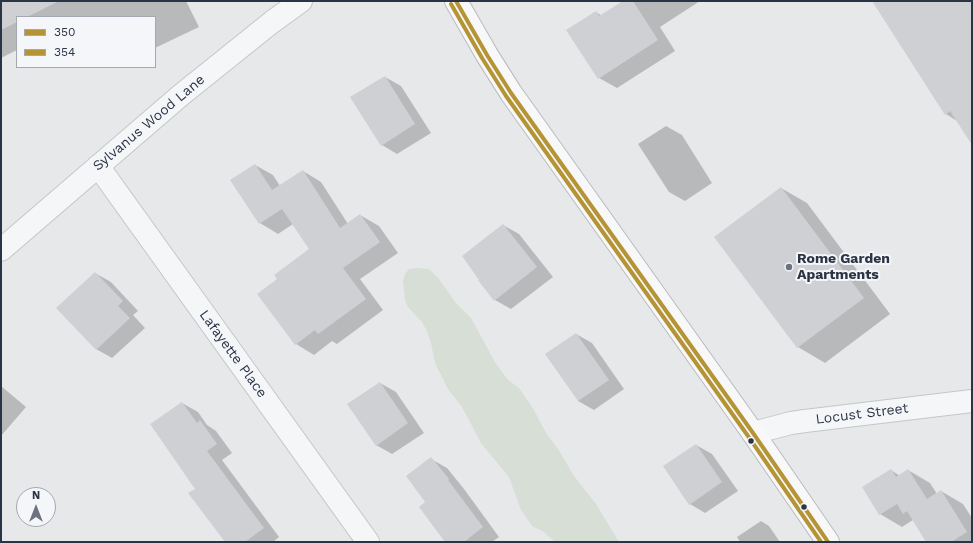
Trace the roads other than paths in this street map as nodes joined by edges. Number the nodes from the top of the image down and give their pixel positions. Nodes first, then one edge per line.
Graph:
1 (301, 1) edge
2 (456, 1) edge
3 (98, 166) junction
4 (1, 250) edge
5 (972, 401) edge
6 (753, 433) junction
7 (368, 542) edge
8 (828, 542) edge

1 - 3 street, Sylvanus Wood Lane
2 - 6 highway
3 - 4 street, Sylvanus Wood Lane
3 - 7 street, Lafayette Place
5 - 6 street, Locust Street
6 - 8 highway

